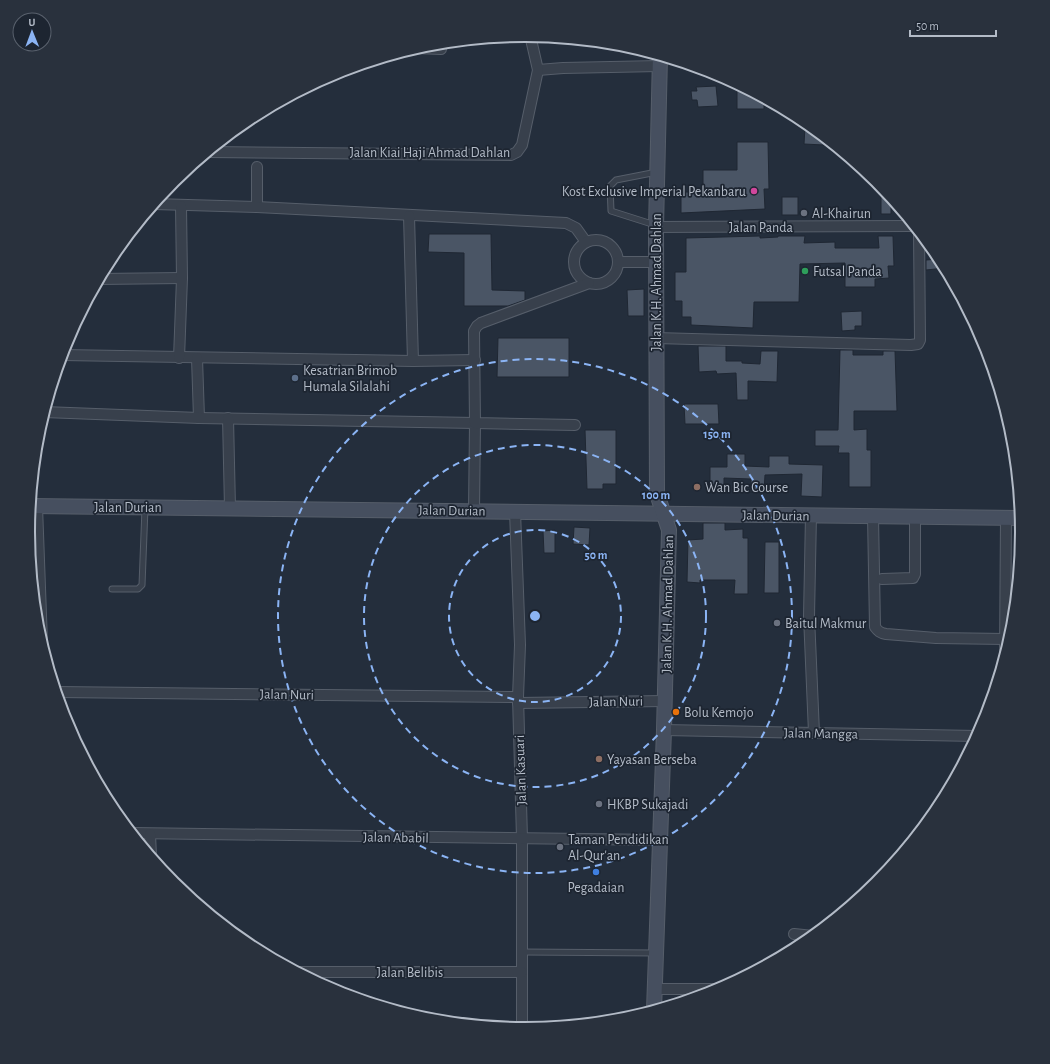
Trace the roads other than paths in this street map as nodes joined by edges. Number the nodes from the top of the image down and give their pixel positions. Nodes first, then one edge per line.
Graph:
1 (531, 42) edge
2 (659, 61) edge
3 (538, 70) junction
4 (216, 152) edge
5 (257, 167) dead end
6 (658, 172) junction
7 (161, 205) edge
8 (181, 206) junction
9 (257, 207) junction
10 (409, 216) junction
11 (656, 226) junction
12 (907, 226) edge
13 (919, 241) edge
14 (586, 242) junction
15 (618, 262) junction
16 (657, 262) junction
17 (182, 278) junction
18 (106, 279) edge
19 (590, 283) junction
20 (656, 338) junction
21 (68, 355) edge
22 (179, 358) junction
23 (197, 358) junction
24 (475, 360) junction
25 (413, 361) junction
26 (50, 412) edge
27 (199, 418) junction
28 (228, 418) junction
29 (475, 423) junction
30 (575, 425) dead end
31 (36, 506) edge
32 (145, 507) junction
33 (230, 508) junction
34 (474, 510) junction
35 (516, 511) junction
36 (663, 513) junction
37 (811, 515) junction
38 (873, 516) junction
39 (915, 517) junction
40 (1006, 518) junction
41 (1015, 518) edge
42 (35, 526) edge
43 (882, 579) dead end
44 (112, 589) dead end
45 (39, 599) edge
46 (1005, 632) edge
47 (1003, 639) edge
48 (62, 692) edge
49 (518, 700) junction
50 (665, 701) junction
51 (664, 730) junction
52 (814, 733) junction
53 (970, 736) edge
54 (139, 834) edge
55 (150, 834) junction
56 (522, 838) junction
57 (660, 840) junction
58 (151, 847) edge
59 (794, 934) dead end
60 (803, 935) edge
61 (523, 952) junction
62 (656, 953) junction
63 (310, 972) edge
64 (522, 972) junction
65 (655, 989) junction
66 (702, 989) edge
67 (654, 1004) edge
68 (522, 1022) edge

1 - 3 street
2 - 3 street
2 - 6 main road, Jalan K.H. Ahmad Dahlan
3 - 4 street, Jalan Kiai Haji Ahmad Dahlan
5 - 9 street
6 - 11 main road, Jalan K.H. Ahmad Dahlan
6 - 11 lane
7 - 8 street
8 - 9 street
8 - 17 street
9 - 10 street
10 - 14 street
10 - 25 street
11 - 12 street, Jalan Panda
11 - 16 main road, Jalan K.H. Ahmad Dahlan
13 - 20 street
14 - 15 street
14 - 19 street
15 - 16 street
15 - 19 street
16 - 20 main road, Jalan K.H. Ahmad Dahlan
17 - 18 street
17 - 22 street
19 - 24 street
20 - 36 main road, Jalan K.H. Ahmad Dahlan
21 - 22 street
22 - 23 street
23 - 25 street
23 - 27 street
24 - 25 street
24 - 29 street
26 - 27 street
27 - 28 street
28 - 29 street
28 - 33 street
29 - 30 street
29 - 34 street
31 - 32 main road, Jalan Durian
32 - 33 main road, Jalan Durian
32 - 44 lane
33 - 34 main road, Jalan Durian
34 - 35 main road, Jalan Durian
35 - 36 main road, Jalan Durian
35 - 49 street, Jalan Kasuari
36 - 37 main road, Jalan Durian
36 - 50 main road, Jalan K.H. Ahmad Dahlan
37 - 38 main road, Jalan Durian
37 - 52 street
38 - 39 main road, Jalan Durian
38 - 47 street
39 - 40 main road, Jalan Durian
39 - 43 street
40 - 41 main road, Jalan Durian
40 - 46 street
42 - 45 street
48 - 49 street, Jalan Nuri
49 - 50 street, Jalan Nuri
49 - 56 street, Jalan Kasuari
50 - 51 main road, Jalan K.H. Ahmad Dahlan
51 - 52 street, Jalan Mangga
51 - 57 main road, Jalan K.H. Ahmad Dahlan
52 - 53 street, Jalan Mangga
54 - 55 street, Jalan Ababil
55 - 56 street, Jalan Ababil
55 - 58 street
56 - 57 street, Jalan Ababil
56 - 61 street, Jalan Kasuari
57 - 62 main road, Jalan K.H. Ahmad Dahlan
59 - 60 street
61 - 62 lane
61 - 64 street, Jalan Kasuari
62 - 65 main road, Jalan K.H. Ahmad Dahlan
63 - 64 street, Jalan Belibis
64 - 68 street, Jalan Kasuari
65 - 66 street
65 - 67 main road, Jalan K.H. Ahmad Dahlan

